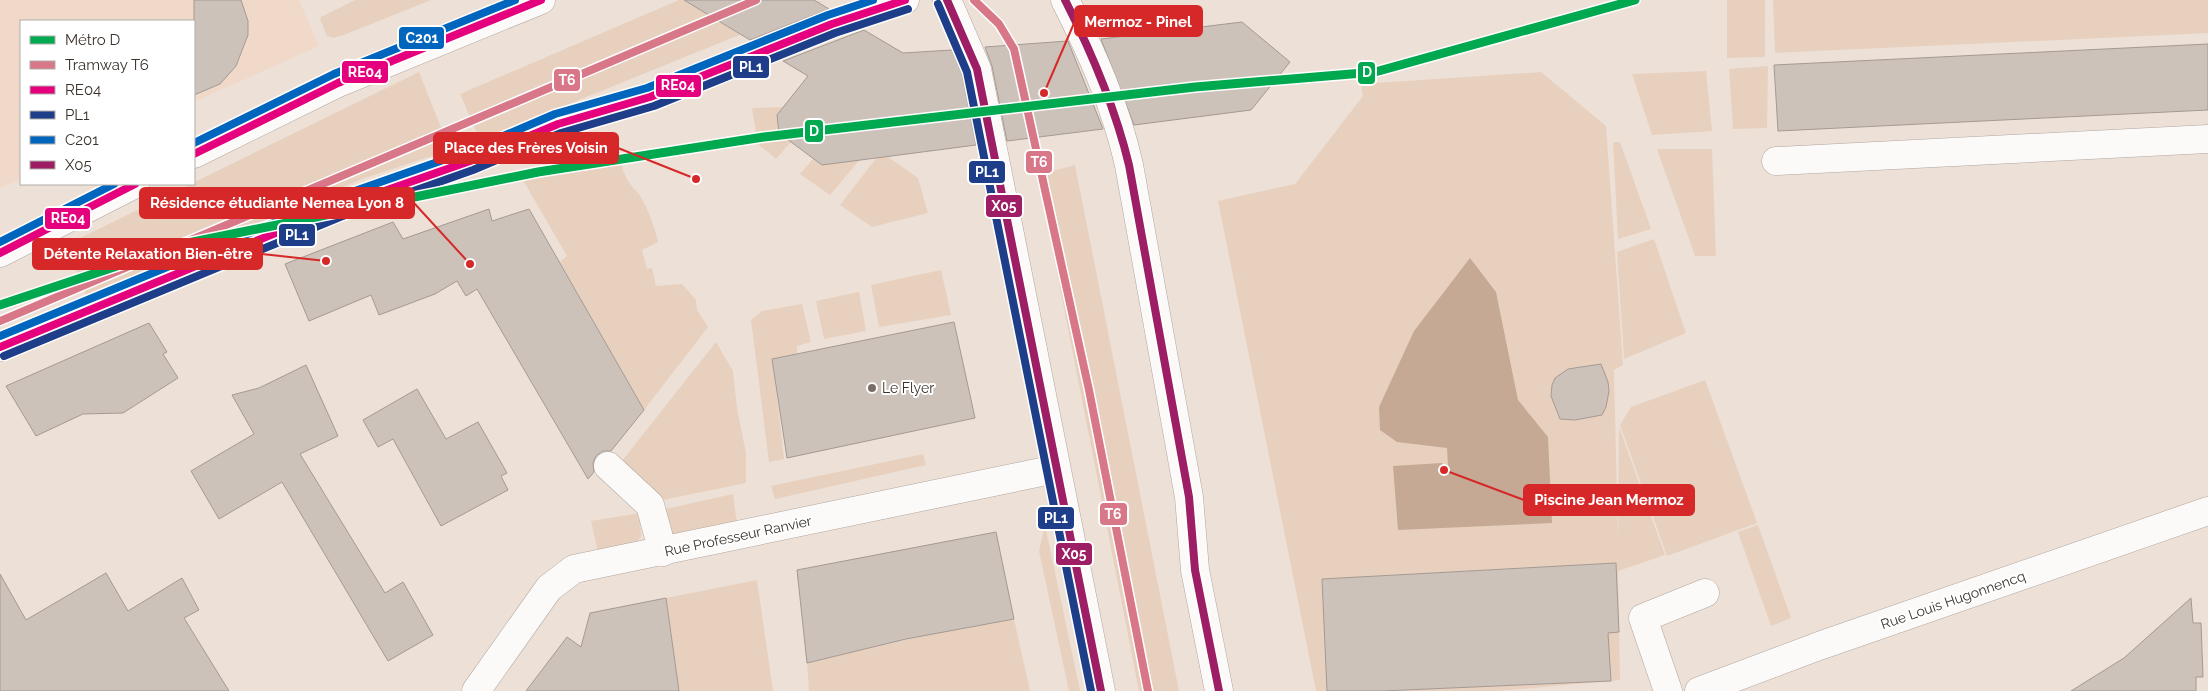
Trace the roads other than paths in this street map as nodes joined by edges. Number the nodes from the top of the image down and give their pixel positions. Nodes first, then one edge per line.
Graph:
1 (542, 0) edge
2 (904, 0) edge
3 (948, 0) edge
4 (1065, 0) edge
5 (2208, 139) edge
6 (195, 154) edge
7 (1776, 161) dead end
8 (133, 185) edge
9 (0, 253) edge
10 (0, 347) edge
11 (608, 466) dead end
12 (1056, 469) junction
13 (2208, 511) edge
14 (663, 552) junction
15 (1705, 593) dead end
16 (476, 691) edge
17 (1100, 691) edge
18 (1219, 691) edge
19 (1668, 691) edge
20 (1700, 691) edge

1 - 6 street
2 - 10 street
3 - 12 street
4 - 18 street
5 - 7 street
8 - 9 street
11 - 14 street
12 - 14 street, Rue Professeur Ranvier
12 - 17 street
13 - 20 street, Rue Louis Hugonnencq
14 - 16 street, Rue Professeur Ranvier
15 - 19 street

